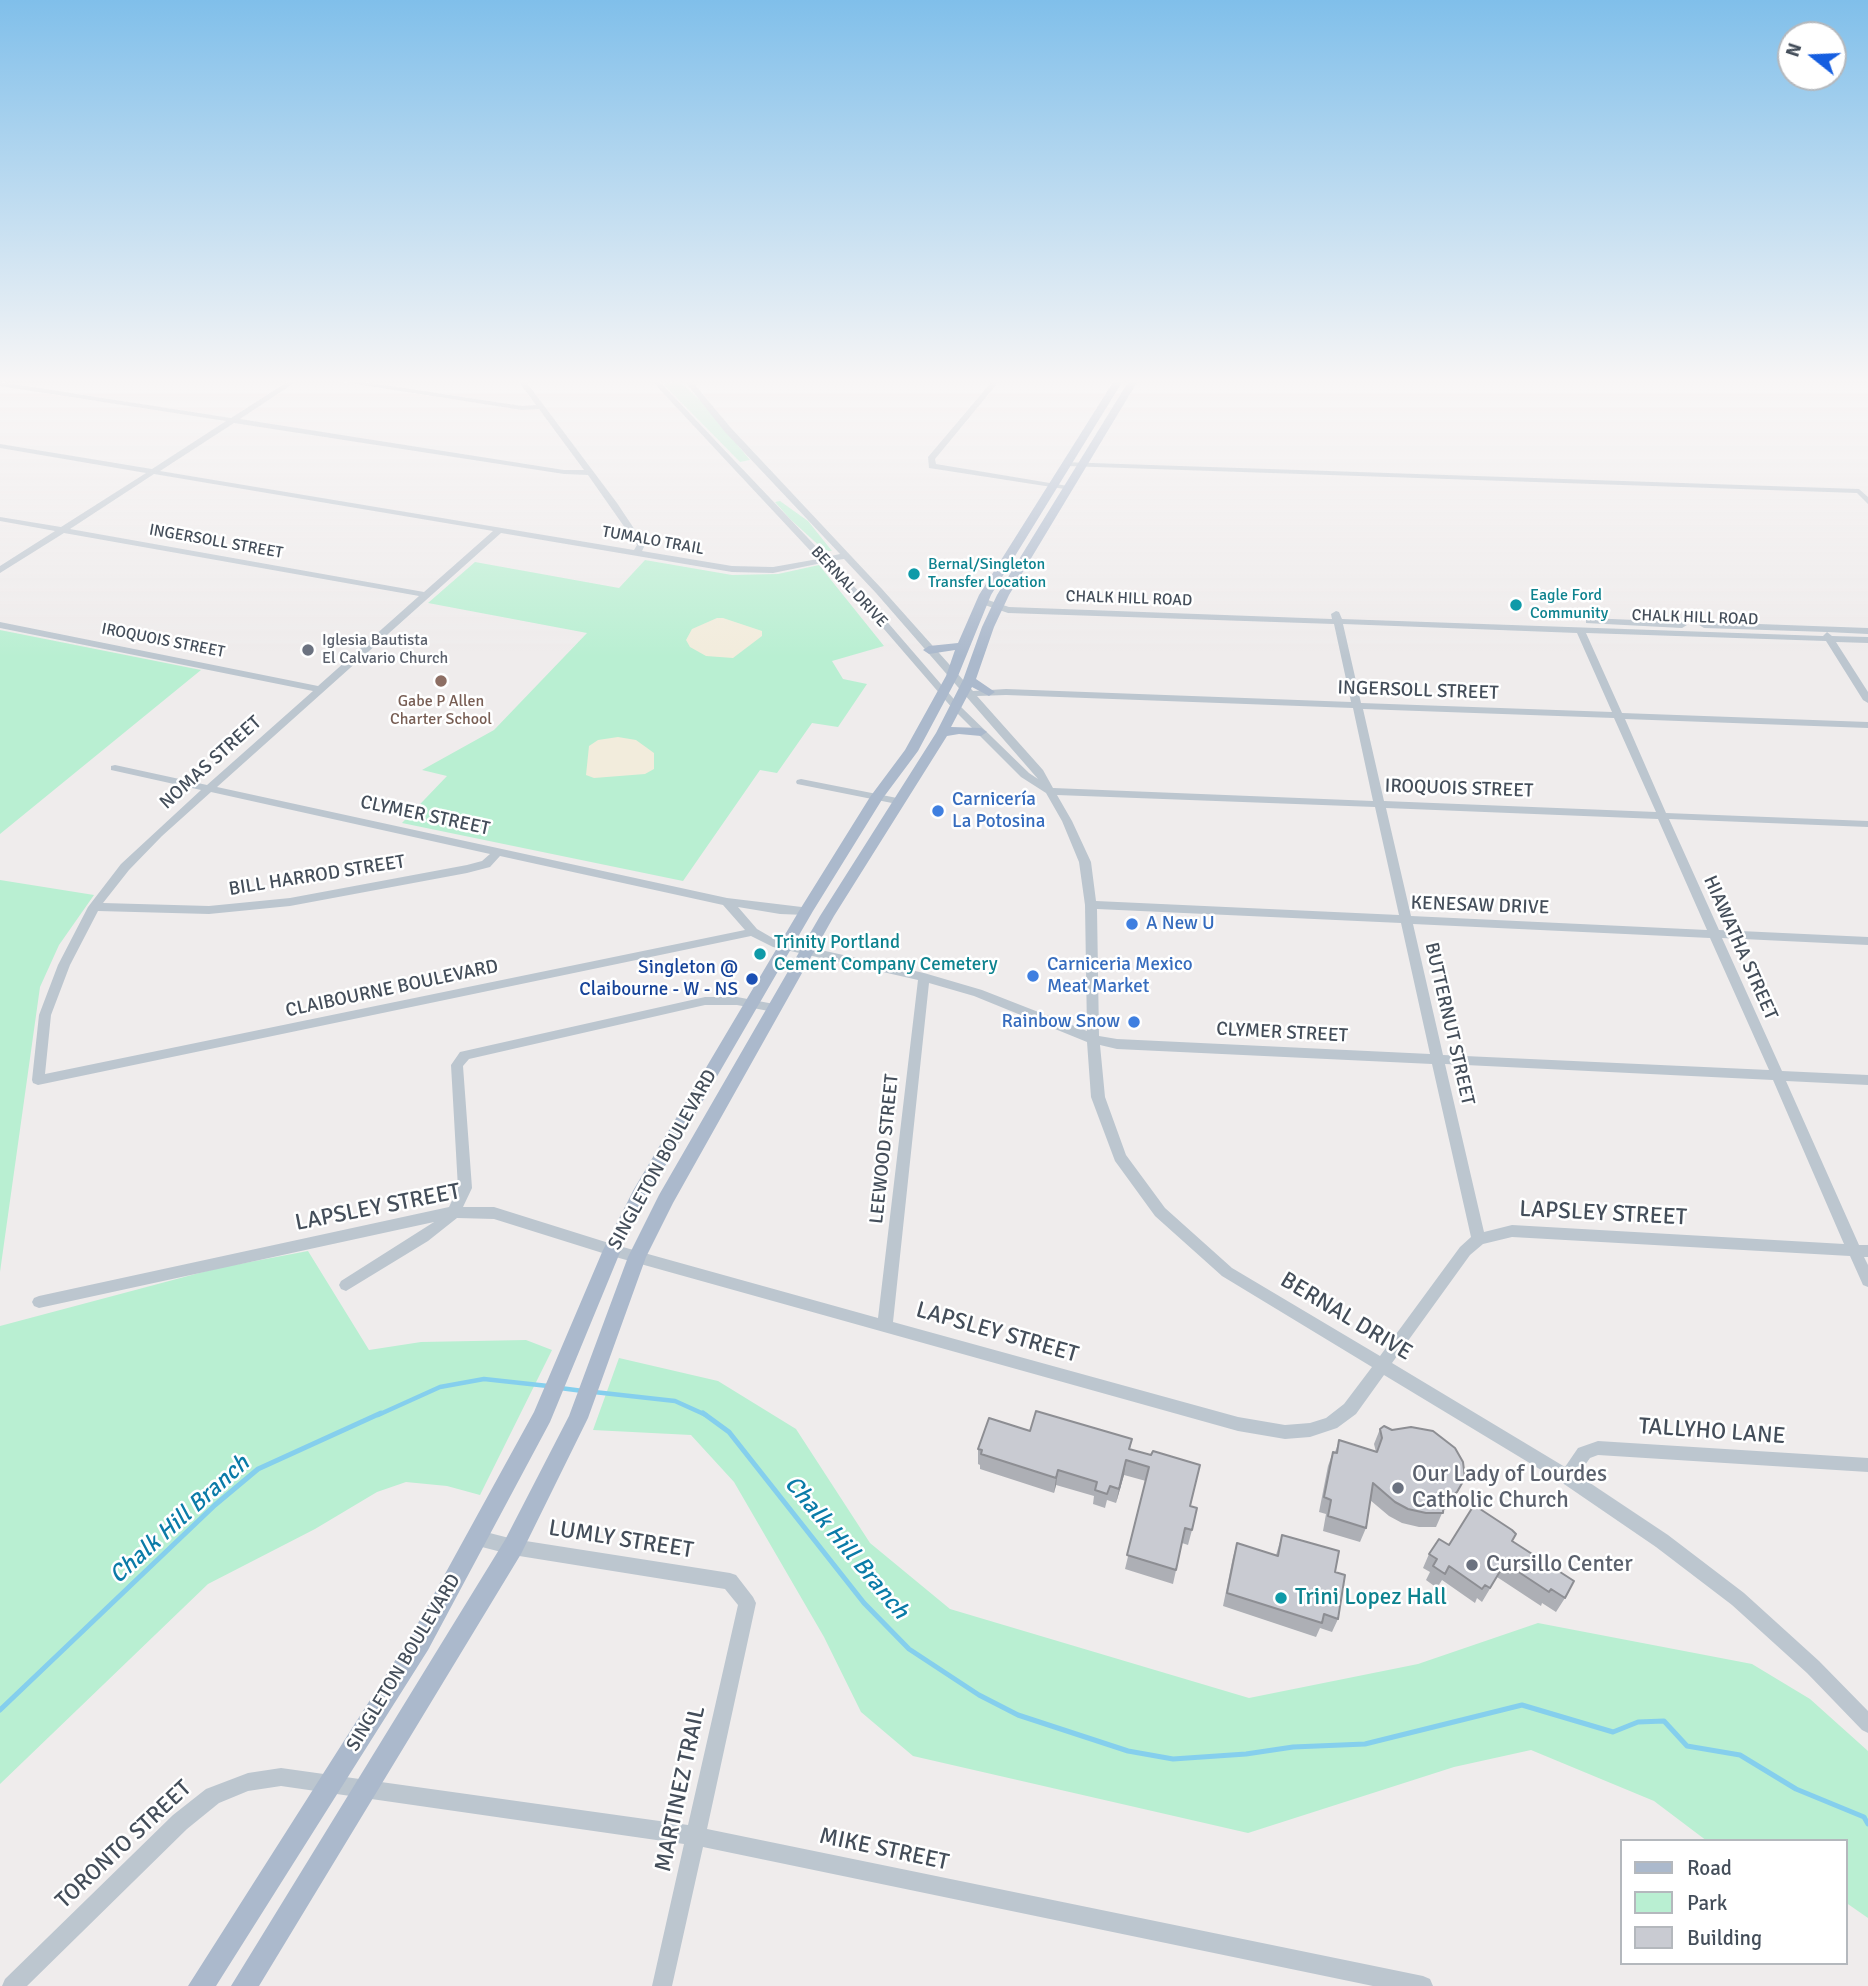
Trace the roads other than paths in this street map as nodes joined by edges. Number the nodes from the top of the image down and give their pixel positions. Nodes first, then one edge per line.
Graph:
1 (738, 471) edge
2 (152, 472) joint
3 (562, 472) edge
4 (768, 472) edge
5 (966, 472) edge
6 (1061, 472) edge
7 (1078, 472) edge
8 (1259, 472) edge
9 (591, 473) joint
10 (1052, 486) junction
11 (1068, 488) junction
12 (767, 499) junction
13 (1868, 502) edge
14 (811, 517) junction
15 (0, 519) edge
16 (62, 530) junction
17 (499, 530) junction
18 (637, 552) junction
19 (845, 556) junction
20 (822, 560) junction
21 (0, 570) edge
22 (426, 595) junction
23 (982, 601) junction
24 (998, 605) junction
25 (1337, 618) junction
26 (1532, 624) junction
27 (0, 625) edge
28 (1580, 629) junction
29 (1712, 630) junction
30 (1868, 631) edge
31 (1826, 634) junction
32 (1868, 640) edge
33 (962, 646) junction
34 (929, 650) junction
35 (951, 676) junction
36 (967, 688) junction
37 (319, 689) junction
38 (989, 692) joint
39 (1006, 692) junction
40 (943, 693) junction
41 (1868, 700) edge
42 (956, 707) junction
43 (1357, 707) junction
44 (982, 711) junction
45 (1618, 716) junction
46 (1868, 725) edge
47 (981, 732) junction
48 (942, 733) junction
49 (115, 768) dead end
50 (801, 782) dead end
51 (209, 789) junction
52 (1049, 791) junction
53 (877, 797) junction
54 (897, 801) junction
55 (1379, 804) junction
56 (1661, 816) junction
57 (1868, 824) edge
58 (498, 852) junction
59 (727, 902) junction
60 (1091, 905) junction
61 (94, 907) junction
62 (806, 911) junction
63 (1405, 921) junction
64 (753, 933) junction
65 (1714, 933) junction
66 (1868, 941) edge
67 (785, 946) junction
68 (806, 952) junction
69 (924, 977) junction
70 (752, 1003) junction
71 (774, 1008) junction
72 (1093, 1039) junction
73 (1437, 1059) junction
74 (1779, 1076) junction
75 (38, 1080) joint
76 (1868, 1080) edge
77 (454, 1212) junction
78 (1479, 1239) junction
79 (1861, 1250) edge
80 (611, 1251) junction
81 (637, 1258) junction
82 (1868, 1281) edge
83 (346, 1285) dead end
84 (39, 1302) dead end
85 (885, 1325) junction
86 (1380, 1366) junction
87 (1868, 1465) edge
88 (1567, 1477) junction
89 (478, 1538) junction
90 (513, 1547) junction
91 (747, 1603) joint
92 (1868, 1724) edge
93 (331, 1783) junction
94 (366, 1790) junction
95 (696, 1836) junction
96 (12, 1986) edge
97 (201, 1986) edge
98 (244, 1986) edge
99 (662, 1986) edge
100 (1423, 1986) edge

1 - 12 street, BERNAL DRIVE
2 - 16 street
2 - 17 street, TUMALO TRAIL
3 - 9 street
4 - 14 street, BERNAL DRIVE
5 - 10 street
6 - 10 main road, SINGLETON BOULEVARD
7 - 11 main road, SINGLETON BOULEVARD
8 - 13 street
9 - 18 street
10 - 11 street
10 - 23 main road, SINGLETON BOULEVARD
11 - 24 main road, SINGLETON BOULEVARD
12 - 14 street
12 - 20 street, BERNAL DRIVE
14 - 19 street, BERNAL DRIVE
15 - 16 street, INGERSOLL STREET
16 - 21 street
16 - 22 street, INGERSOLL STREET
17 - 18 street, TUMALO TRAIL
17 - 22 street, NOMAS STREET
18 - 20 street, TUMALO TRAIL
19 - 20 street, TUMALO TRAIL
19 - 34 street, BERNAL DRIVE
20 - 40 street, BERNAL DRIVE
22 - 37 street, NOMAS STREET
23 - 24 street, CHALK HILL ROAD
23 - 33 main road, SINGLETON BOULEVARD
24 - 25 street, CHALK HILL ROAD
24 - 36 main road, SINGLETON BOULEVARD
25 - 26 street, CHALK HILL ROAD
25 - 43 street, BUTTERNUT STREET
26 - 28 street, CHALK HILL ROAD
26 - 29 street, CHALK HILL ROAD
27 - 37 street, IROQUOIS STREET
28 - 29 street, CHALK HILL ROAD
28 - 45 street, HIAWATHA STREET
29 - 31 street, CHALK HILL ROAD
30 - 31 street, CHALK HILL ROAD
31 - 32 street, CHALK HILL ROAD
31 - 41 street
33 - 34 main road
33 - 35 main road, SINGLETON BOULEVARD
34 - 35 street, BERNAL DRIVE
35 - 36 street, BERNAL DRIVE
35 - 40 main road, SINGLETON BOULEVARD
36 - 38 main road
36 - 42 main road, SINGLETON BOULEVARD
36 - 44 street, BERNAL DRIVE
37 - 51 street, NOMAS STREET
38 - 39 street, INGERSOLL STREET
39 - 43 street, INGERSOLL STREET
39 - 44 street
40 - 42 street, BERNAL DRIVE
40 - 53 main road, SINGLETON BOULEVARD
42 - 47 street, BERNAL DRIVE
42 - 48 main road, SINGLETON BOULEVARD
43 - 45 street, INGERSOLL STREET
43 - 55 street, BUTTERNUT STREET
44 - 52 street, BERNAL DRIVE
45 - 46 street, INGERSOLL STREET
45 - 56 street, HIAWATHA STREET
47 - 48 main road
47 - 52 street, BERNAL DRIVE
48 - 54 main road, SINGLETON BOULEVARD
49 - 51 street, CLYMER STREET
50 - 53 street
51 - 58 street, CLYMER STREET
51 - 61 street, NOMAS STREET
52 - 55 street, IROQUOIS STREET
52 - 60 street, BERNAL DRIVE
53 - 54 street
53 - 62 main road, SINGLETON BOULEVARD
54 - 68 main road, SINGLETON BOULEVARD
55 - 56 street, IROQUOIS STREET
55 - 63 street, BUTTERNUT STREET
56 - 57 street, IROQUOIS STREET
56 - 65 street, HIAWATHA STREET
58 - 59 street, CLYMER STREET
58 - 61 street, BILL HARROD STREET
59 - 62 street, CLYMER STREET
59 - 64 street, CLYMER STREET
60 - 63 street, KENESAW DRIVE
60 - 72 street, BERNAL DRIVE
61 - 75 street, NOMAS STREET
62 - 67 main road, SINGLETON BOULEVARD
63 - 65 street, KENESAW DRIVE
63 - 73 street, BUTTERNUT STREET
64 - 67 street, CLYMER STREET
64 - 75 street, CLAIBOURNE BOULEVARD
65 - 66 street, KENESAW DRIVE
65 - 74 street, HIAWATHA STREET
67 - 68 street, CLYMER STREET
67 - 70 main road, SINGLETON BOULEVARD
68 - 69 street, CLYMER STREET
68 - 71 main road, SINGLETON BOULEVARD
69 - 72 street, CLYMER STREET
69 - 85 street, LEEWOOD STREET
70 - 71 street
70 - 77 street
70 - 80 main road, SINGLETON BOULEVARD
71 - 81 main road, SINGLETON BOULEVARD
72 - 73 street, CLYMER STREET
72 - 86 street, BERNAL DRIVE
73 - 74 street, CLYMER STREET
73 - 78 street, BUTTERNUT STREET
74 - 76 street, CLYMER STREET
74 - 79 street, HIAWATHA STREET
77 - 80 street, LAPSLEY STREET
77 - 83 street
77 - 84 street, LAPSLEY STREET
78 - 79 street, LAPSLEY STREET
78 - 86 street, LAPSLEY STREET
79 - 82 street, HIAWATHA STREET
80 - 81 street, LAPSLEY STREET
80 - 89 main road, SINGLETON BOULEVARD
81 - 85 street, LAPSLEY STREET
81 - 90 main road, SINGLETON BOULEVARD
85 - 86 street, LAPSLEY STREET
86 - 88 street, BERNAL DRIVE
87 - 88 street, TALLYHO LANE
88 - 92 street, BERNAL DRIVE
89 - 90 street, LUMLY STREET
89 - 93 main road, SINGLETON BOULEVARD
90 - 91 street, LUMLY STREET
90 - 94 main road, SINGLETON BOULEVARD
91 - 95 street, MARTINEZ TRAIL
93 - 94 street, MIKE STREET
93 - 96 street, TORONTO STREET
93 - 97 main road, SINGLETON BOULEVARD
94 - 95 street, MIKE STREET
94 - 98 main road, SINGLETON BOULEVARD
95 - 99 street, MARTINEZ TRAIL
95 - 100 street, MIKE STREET

